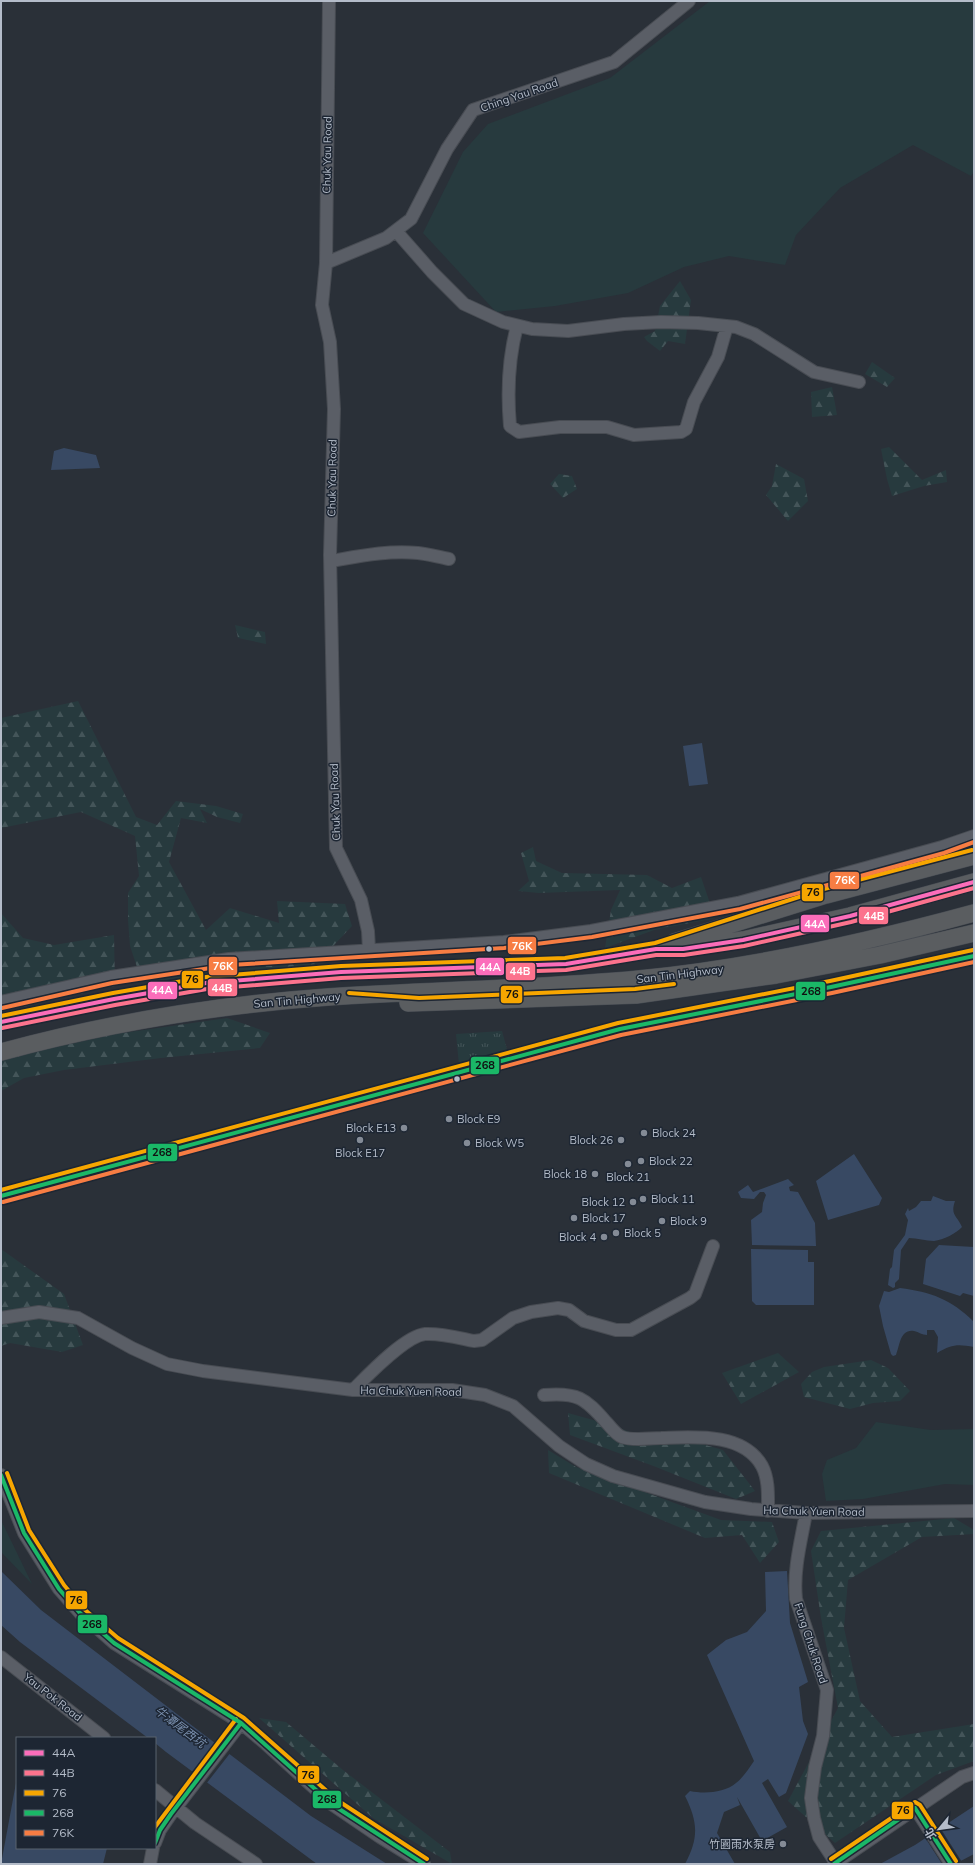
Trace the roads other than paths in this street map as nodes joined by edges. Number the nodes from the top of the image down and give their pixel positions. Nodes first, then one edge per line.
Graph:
1 (329, 1) edge
2 (689, 1) edge
3 (396, 231) junction
4 (326, 263) junction
5 (517, 326) junction
6 (727, 326) junction
7 (860, 382) dead end
8 (449, 559) dead end
9 (331, 560) junction
10 (974, 836) edge
11 (974, 856) edge
12 (974, 882) edge
13 (974, 913) edge
14 (974, 933) edge
15 (656, 949) junction
16 (369, 950) junction
17 (974, 956) edge
18 (328, 997) junction
19 (1, 1002) edge
20 (1, 1022) edge
21 (1, 1052) edge
22 (1, 1196) edge
23 (713, 1246) dead end
24 (1, 1318) edge
25 (353, 1390) junction
26 (544, 1395) dead end
27 (1, 1475) edge
28 (768, 1511) junction
29 (974, 1511) edge
30 (806, 1513) junction
31 (1, 1657) edge
32 (241, 1723) junction
33 (103, 1737) edge
34 (974, 1773) edge
35 (156, 1791) edge
36 (175, 1808) junction
37 (915, 1808) junction
38 (156, 1840) edge
39 (153, 1849) edge
40 (150, 1864) edge
41 (256, 1864) edge
42 (424, 1864) edge
43 (835, 1864) edge
44 (951, 1864) edge

1 - 4 street, Chuk Yau Road
2 - 3 street, Ching Yau Road
3 - 4 street, Ching Yau Road
3 - 5 street
4 - 9 street, Chuk Yau Road
5 - 6 street
5 - 6 street
6 - 7 street
8 - 9 street
9 - 16 street, Chuk Yau Road
10 - 16 street
11 - 15 highway
12 - 15 highway
13 - 18 highway, San Tin Highway
14 - 18 highway
15 - 20 highway
16 - 19 street
17 - 22 main road
18 - 21 highway, San Tin Highway
23 - 25 street
24 - 25 street, Ha Chuk Yuen Road
25 - 28 street, Ha Chuk Yuen Road
26 - 28 street
27 - 32 street
28 - 30 street, Ha Chuk Yuen Road
29 - 30 street, Ha Chuk Yuen Road
30 - 43 street, Fung Chuk Road
31 - 33 street, Yau Pok Road
32 - 36 street
32 - 42 street
34 - 37 street
35 - 36 street
36 - 38 street
36 - 41 street
37 - 43 street
37 - 44 street
39 - 40 street

